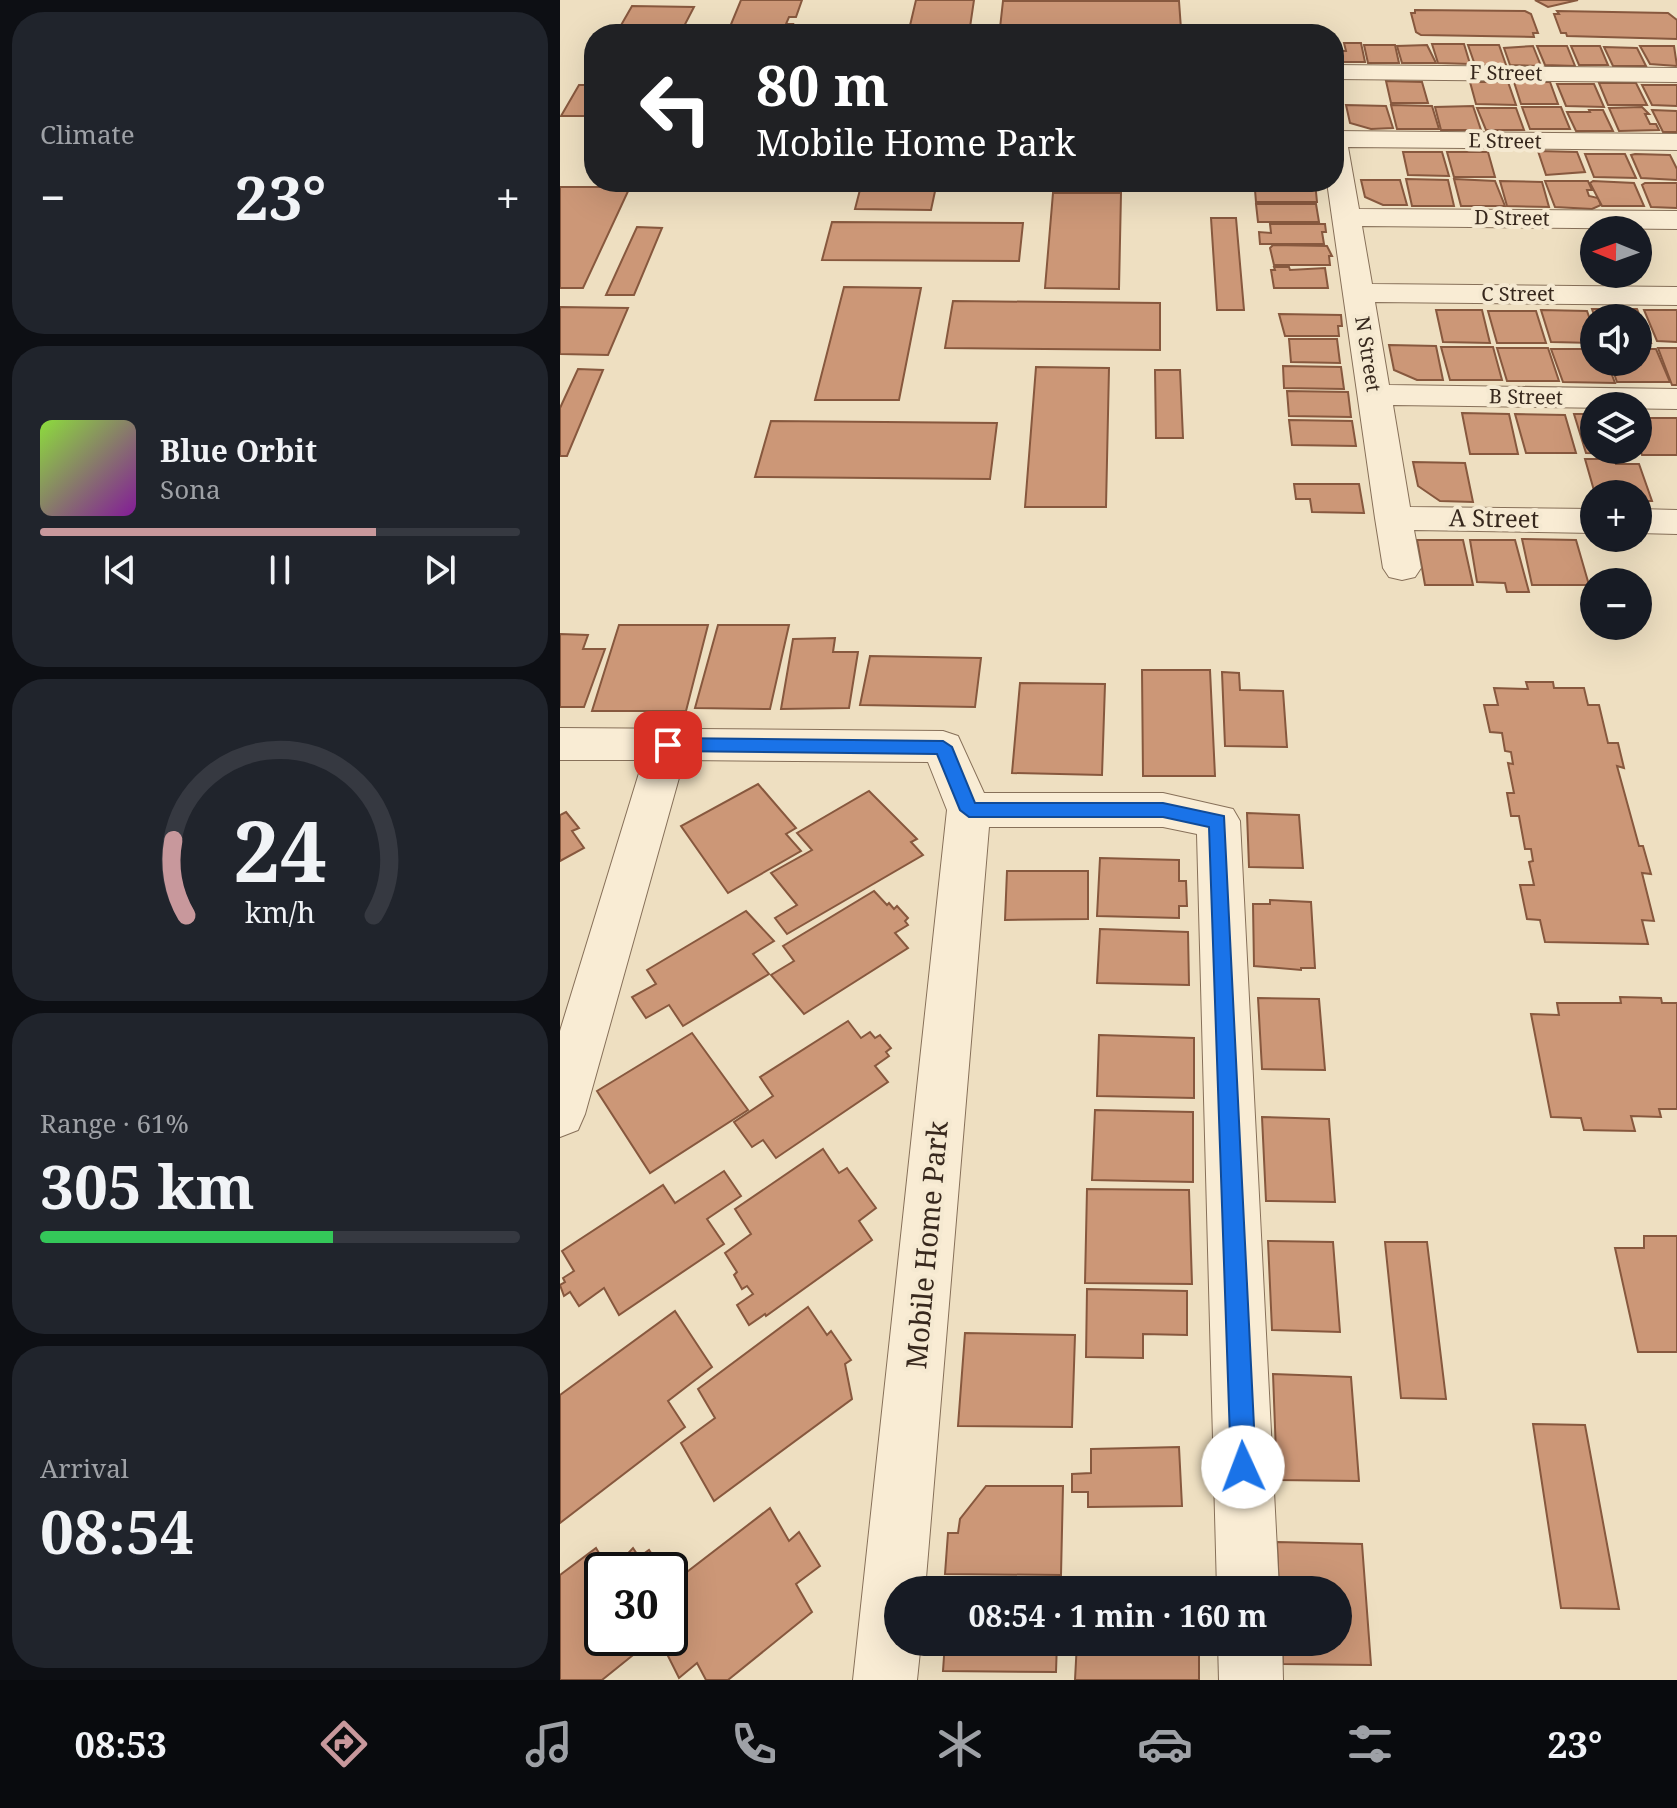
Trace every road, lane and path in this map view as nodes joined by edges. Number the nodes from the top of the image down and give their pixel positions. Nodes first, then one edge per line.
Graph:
1 (1344, 72) edge
2 (1677, 75) edge
3 (1344, 140) edge
4 (1677, 142) edge
5 (1342, 192) edge
6 (1346, 217) junction
7 (1677, 220) edge
8 (1358, 293) junction
9 (1677, 296) edge
10 (1374, 395) junction
11 (1677, 399) edge
12 (1393, 518) junction
13 (1580, 521) edge
14 (1652, 521) edge
15 (1677, 522) edge
16 (1402, 568) dead end
17 (560, 744) edge
18 (668, 745) junction
19 (969, 810) junction
20 (560, 1114) edge
21 (1247, 1576) edge
22 (1250, 1656) edge
23 (885, 1680) edge
24 (1251, 1680) edge

1 - 2 street, F Street
3 - 4 street, E Street
5 - 6 street, N Street
6 - 7 street, D Street
6 - 8 street, N Street
8 - 9 street, C Street
8 - 10 street, N Street
10 - 11 street, B Street
10 - 12 street, N Street
12 - 13 street, A Street
12 - 16 street, N Street
14 - 15 street
17 - 18 street, Mobile Home Park
18 - 19 street, Mobile Home Park
18 - 20 street
19 - 21 street
19 - 23 street, Mobile Home Park
22 - 24 street

